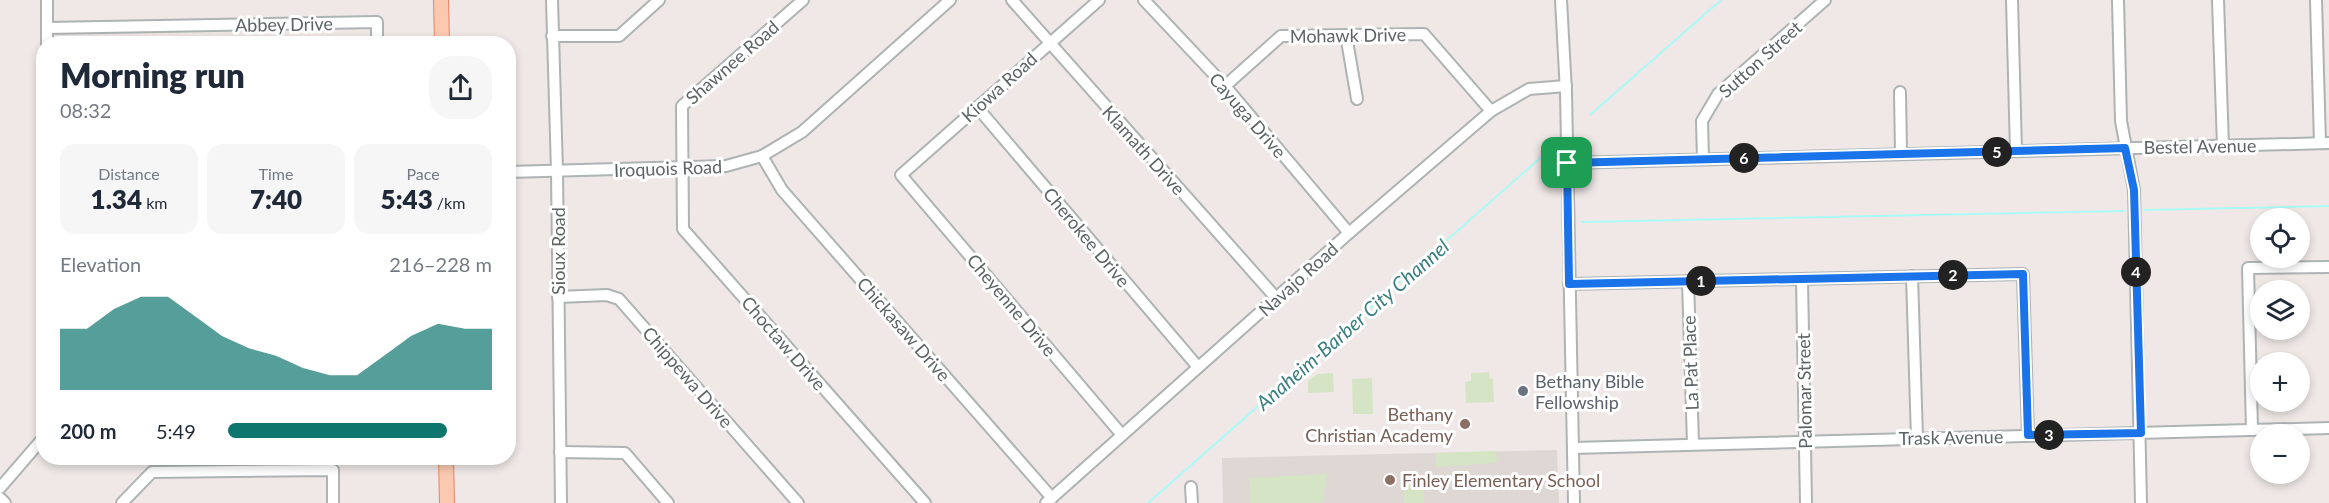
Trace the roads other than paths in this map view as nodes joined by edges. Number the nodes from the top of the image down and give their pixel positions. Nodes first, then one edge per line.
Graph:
1 (47, 0) edge
2 (441, 0) edge
3 (552, 0) edge
4 (659, 0) edge
5 (803, 0) edge
6 (950, 0) edge
7 (1012, 0) edge
8 (1099, 0) edge
9 (1144, 0) edge
10 (1561, 0) edge
11 (1825, 0) edge
12 (2012, 0) edge
13 (2118, 0) edge
14 (2218, 0) edge
15 (2316, 0) edge
16 (47, 28) junction
17 (1346, 35) junction
18 (47, 36) edge
19 (377, 36) edge
20 (442, 36) edge
21 (552, 36) junction
22 (1048, 42) junction
23 (1225, 86) junction
24 (1566, 86) junction
25 (1900, 92) dead end
26 (1357, 99) dead end
27 (977, 107) junction
28 (1491, 111) junction
29 (2325, 143) edge
30 (2223, 146) junction
31 (2125, 148) junction
32 (2016, 151) junction
33 (1901, 154) junction
34 (762, 156) junction
35 (1703, 159) junction
36 (1567, 163) junction
37 (683, 169) junction
38 (557, 171) junction
39 (516, 172) edge
40 (901, 175) joint
41 (1349, 233) junction
42 (2329, 267) edge
43 (1912, 276) junction
44 (1802, 279) junction
45 (1688, 281) junction
46 (1569, 284) junction
47 (558, 297) junction
48 (1277, 299) junction
49 (1198, 367) junction
50 (2252, 424) edge
51 (2310, 428) edge
52 (2329, 428) edge
53 (2250, 430) edge
54 (2141, 433) junction
55 (1122, 435) junction
56 (2028, 435) junction
57 (1917, 438) junction
58 (1805, 441) junction
59 (1693, 444) junction
60 (36, 446) edge
61 (1573, 448) junction
62 (560, 452) junction
63 (446, 465) edge
64 (1191, 487) dead end
65 (0, 488) edge
66 (0, 498) edge
67 (1049, 501) edge
68 (5, 503) edge
69 (122, 503) edge
70 (333, 503) edge
71 (447, 503) edge
72 (561, 503) edge
73 (668, 503) edge
74 (798, 503) edge
75 (925, 503) edge
76 (1192, 503) edge
77 (1574, 503) edge
78 (1806, 503) edge
79 (2141, 503) edge

1 - 16 street
2 - 20 main road
3 - 21 street, Sioux Road
4 - 21 street
5 - 37 street, Shawnee Road
6 - 34 street, Iroquois Road
7 - 22 street, Klamath Drive
8 - 22 street, Kiowa Road
9 - 23 street, Cayuga Drive
10 - 24 street
11 - 35 street, Sutton Street
12 - 32 street
13 - 31 street
14 - 30 street
15 - 29 street
16 - 18 street
16 - 19 street, Abbey Drive
17 - 23 street, Mohawk Drive
17 - 26 street
17 - 28 street, Mohawk Drive
21 - 38 street, Sioux Road
22 - 27 street, Kiowa Road
22 - 48 street, Klamath Drive
23 - 41 street, Cayuga Drive
24 - 28 street, Navajo Road
24 - 36 street
25 - 33 street
27 - 40 street, Kiowa Road
27 - 49 street, Cherokee Drive
28 - 41 street, Navajo Road
29 - 30 street, Bestel Avenue
30 - 31 street, Bestel Avenue
31 - 32 street, Bestel Avenue
31 - 54 street
32 - 33 street, Bestel Avenue
33 - 35 street, Bestel Avenue
34 - 37 street, Iroquois Road
34 - 67 street, Chickasaw Drive
35 - 36 street, Bestel Avenue
36 - 46 street
37 - 38 street, Iroquois Road
37 - 75 street, Choctaw Drive
38 - 39 street, Iroquois Road
38 - 47 street, Sioux Road
40 - 55 street, Cheyenne Drive
41 - 48 street, Navajo Road
42 - 50 street
43 - 44 street
43 - 56 street
43 - 57 street
44 - 45 street
44 - 58 street, Palomar Street
45 - 46 street
45 - 59 street, La Pat Place
46 - 61 street
47 - 62 street, Sioux Road
47 - 74 street, Chippewa Drive
48 - 49 street, Navajo Road
49 - 55 street, Navajo Road
51 - 52 street, Trask Avenue
53 - 54 street, Trask Avenue
54 - 56 street, Trask Avenue
54 - 79 street
55 - 67 street, Navajo Road
56 - 57 street, Trask Avenue
57 - 58 street, Trask Avenue
58 - 59 street, Trask Avenue
58 - 78 street, Palomar Street
59 - 61 street, Trask Avenue
60 - 65 street
61 - 77 street
62 - 72 street, Sioux Road
62 - 73 street
63 - 71 main road
64 - 76 street
66 - 68 street
69 - 70 street

